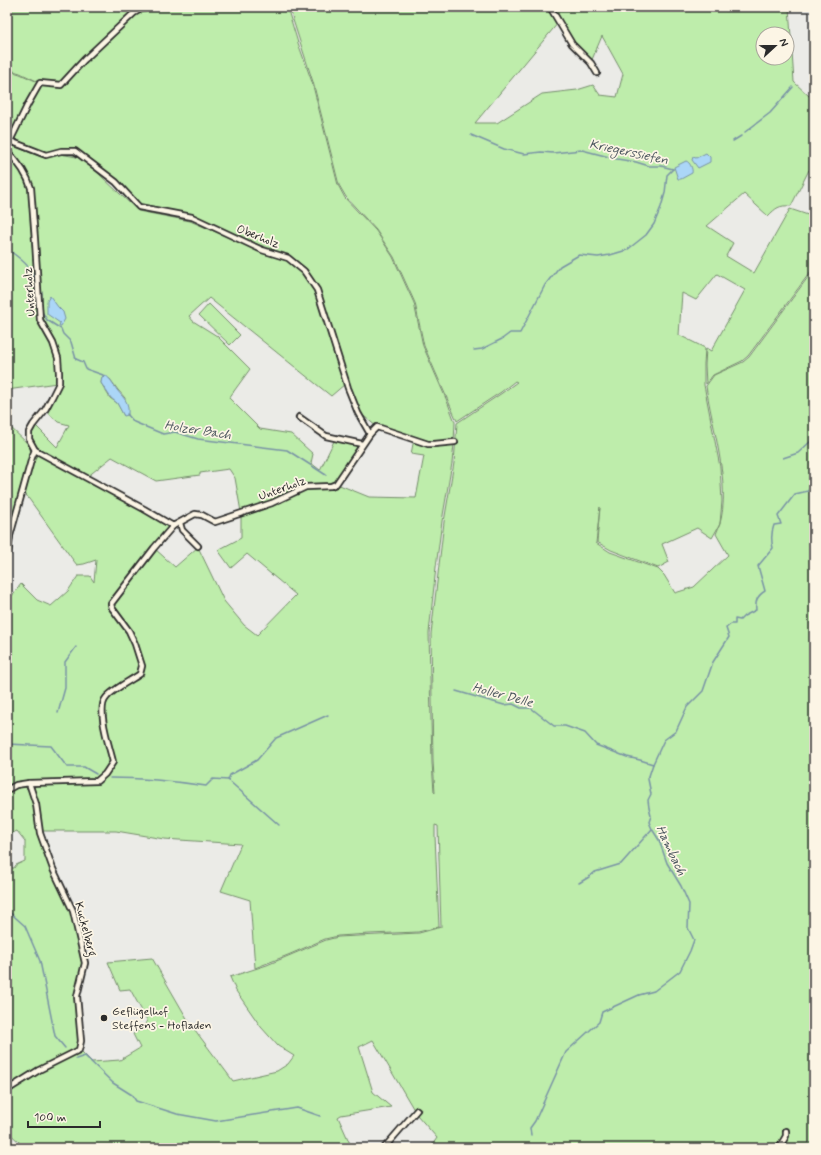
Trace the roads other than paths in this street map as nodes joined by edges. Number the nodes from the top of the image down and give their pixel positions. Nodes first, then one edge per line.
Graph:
1 (151, 7) edge
2 (550, 7) edge
3 (597, 73) dead end
4 (8, 143) edge
5 (7, 151) edge
6 (299, 417) dead end
7 (370, 434) junction
8 (454, 442) dead end
9 (362, 444) junction
10 (35, 450) junction
11 (180, 522) junction
12 (173, 526) junction
13 (198, 546) dead end
14 (8, 552) dead end
15 (29, 783) junction
16 (7, 790) edge
17 (7, 1090) edge
18 (417, 1110) dead end
19 (786, 1131) dead end
20 (384, 1148) edge
21 (779, 1148) edge

1 - 4 street
2 - 3 street
4 - 7 street, Oberholz
5 - 10 street, Unterholz
6 - 9 street
7 - 8 street
7 - 9 street, Unterholz
9 - 11 street, Unterholz
10 - 12 street
10 - 14 street
11 - 12 street, Unterholz
11 - 13 street
12 - 15 street, Unterholz
15 - 16 street
15 - 17 street, Kuckelberg
18 - 20 street
19 - 21 street

